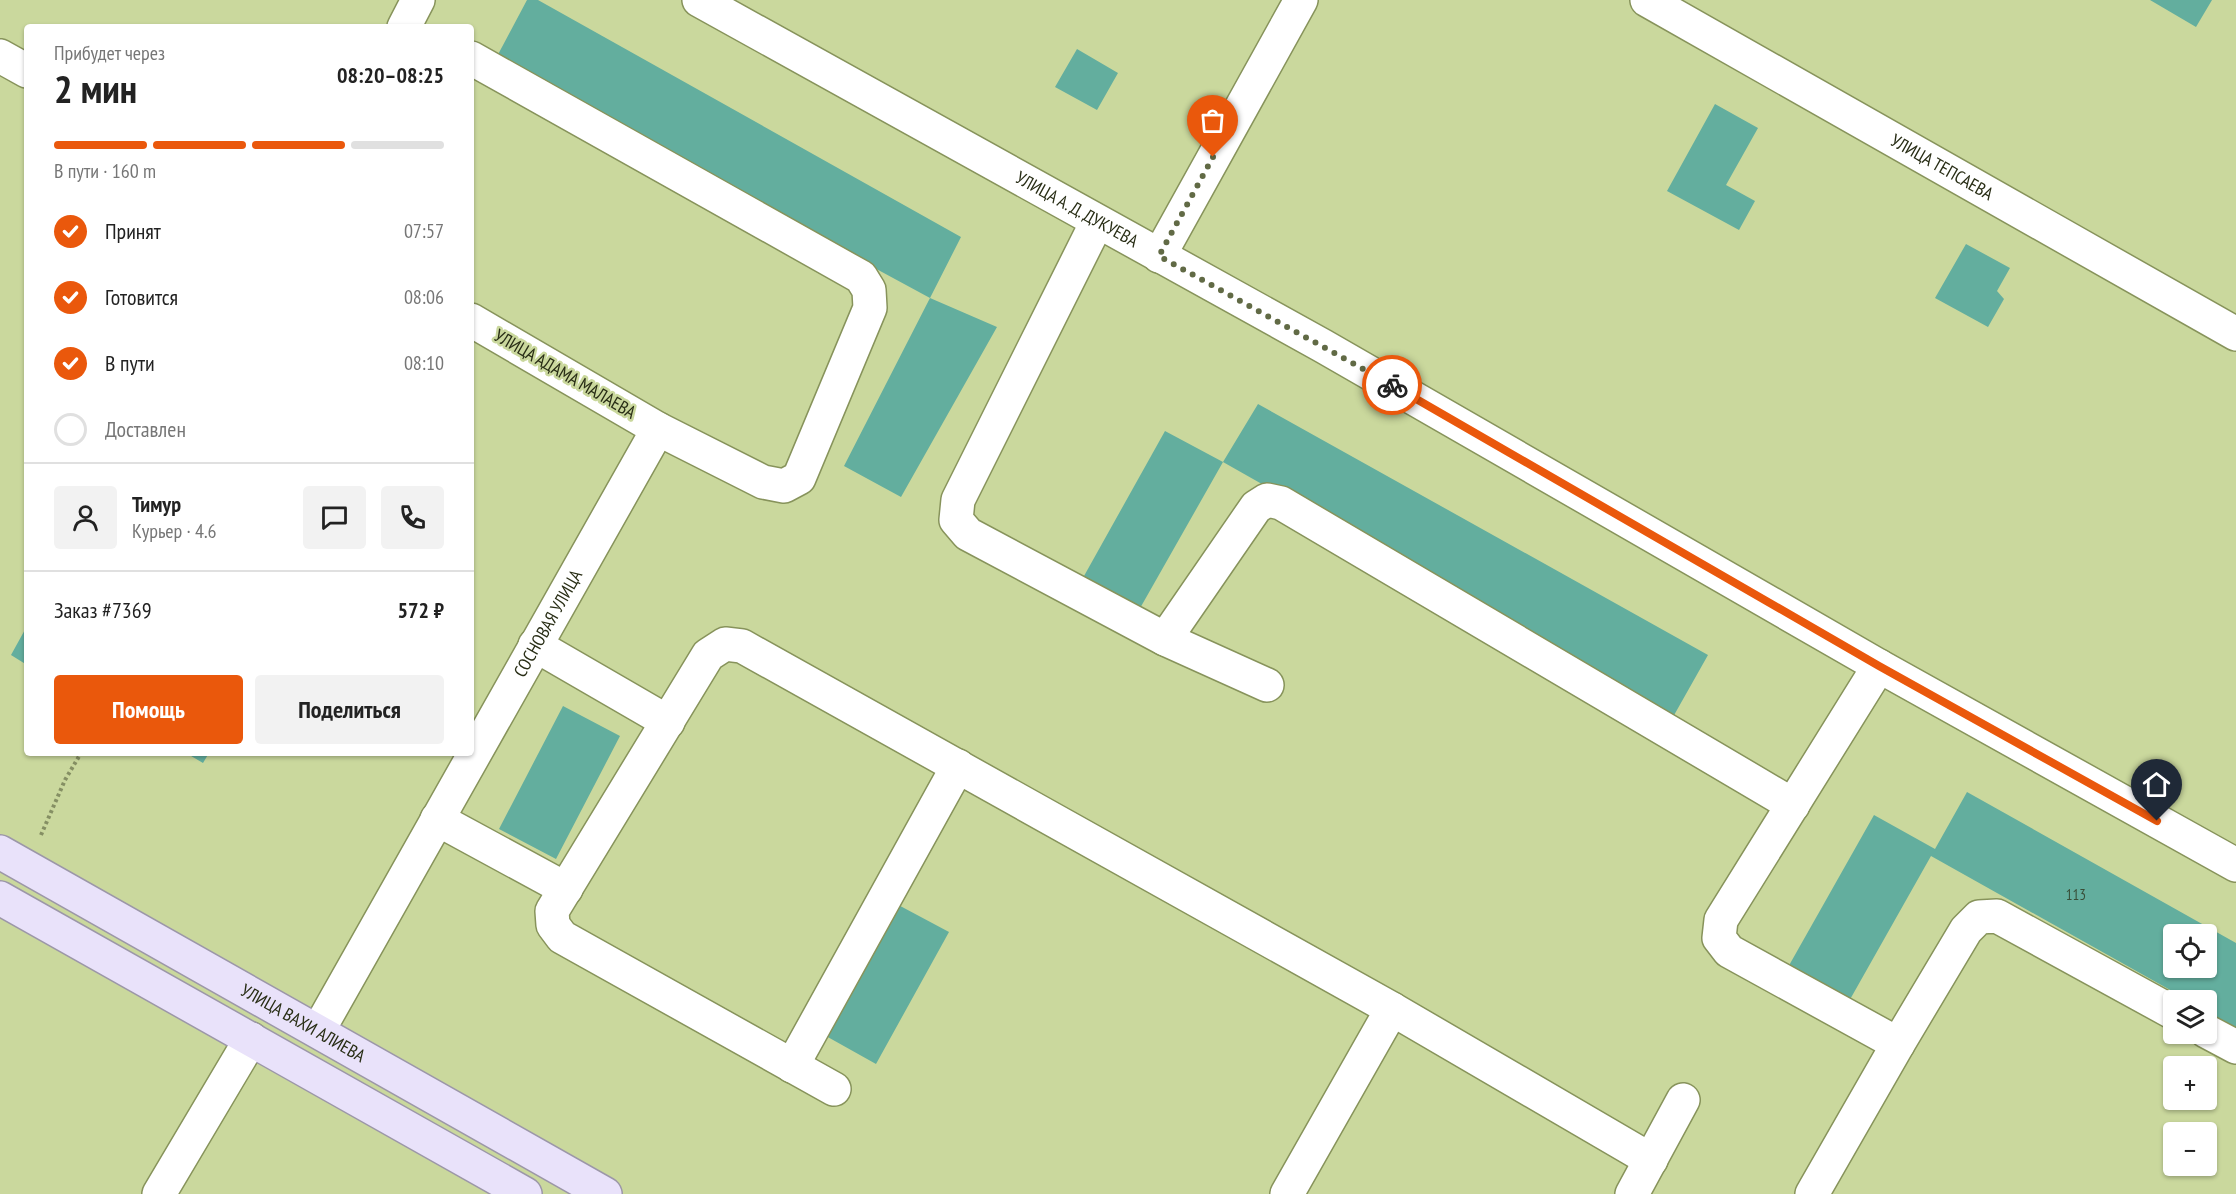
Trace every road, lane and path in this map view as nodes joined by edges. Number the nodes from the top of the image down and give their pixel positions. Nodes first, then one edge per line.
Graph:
1 (699, 0) edge
2 (1301, 0) edge
3 (1647, 0) edge
4 (0, 56) edge
5 (474, 60) edge
6 (24, 69) edge
7 (1097, 222) junction
8 (1159, 256) junction
9 (474, 322) edge
10 (2236, 334) edge
11 (658, 429) junction
12 (1165, 639) junction
13 (535, 645) junction
14 (1879, 666) junction
15 (1267, 685) dead end
16 (668, 722) junction
17 (474, 753) edge
18 (472, 756) edge
19 (958, 766) junction
20 (1793, 805) junction
21 (437, 819) junction
22 (0, 852) edge
23 (2236, 866) edge
24 (566, 889) junction
25 (0, 898) edge
26 (2163, 1007) edge
27 (1392, 1009) junction
28 (318, 1031) junction
29 (2217, 1037) edge
30 (251, 1039) junction
31 (1898, 1044) junction
32 (2236, 1047) edge
33 (792, 1066) junction
34 (834, 1089) dead end
35 (1683, 1100) dead end
36 (1651, 1160) junction
37 (159, 1194) edge
38 (525, 1194) edge
39 (605, 1194) edge
40 (1287, 1194) edge
41 (1632, 1194) edge
42 (1812, 1194) edge

1 - 7 street, УЛИЦА А. Д. ДУКУЕВА
2 - 8 street
3 - 10 street, УЛИЦА ТЕПСАЕВА
4 - 6 street
5 - 11 street, УЛИЦА АДАМА МАЛАЕВА
7 - 8 street, УЛИЦА А. Д. ДУКУЕВА
7 - 12 street
8 - 14 street, УЛИЦА А. Д. ДУКУЕВА
9 - 11 street, УЛИЦА АДАМА МАЛАЕВА
11 - 13 street, СОСНОВАЯ УЛИЦА
12 - 15 street
12 - 20 street
13 - 16 street
13 - 17 street, СОСНОВАЯ УЛИЦА
14 - 20 street
14 - 23 street, УЛИЦА А. Д. ДУКУЕВА
16 - 19 street
16 - 24 street
18 - 21 street, СОСНОВАЯ УЛИЦА
19 - 27 street
19 - 33 street
20 - 31 street
21 - 24 street
21 - 28 street, СОСНОВАЯ УЛИЦА
22 - 28 main road, УЛИЦА ВАХИ АЛИЕВА
24 - 33 street
25 - 30 main road
26 - 31 street
27 - 36 street
27 - 40 street
28 - 39 main road, УЛИЦА ВАХИ АЛИЕВА
29 - 32 street
30 - 37 street
30 - 38 main road
31 - 42 street
33 - 34 street
35 - 36 street
36 - 41 street

